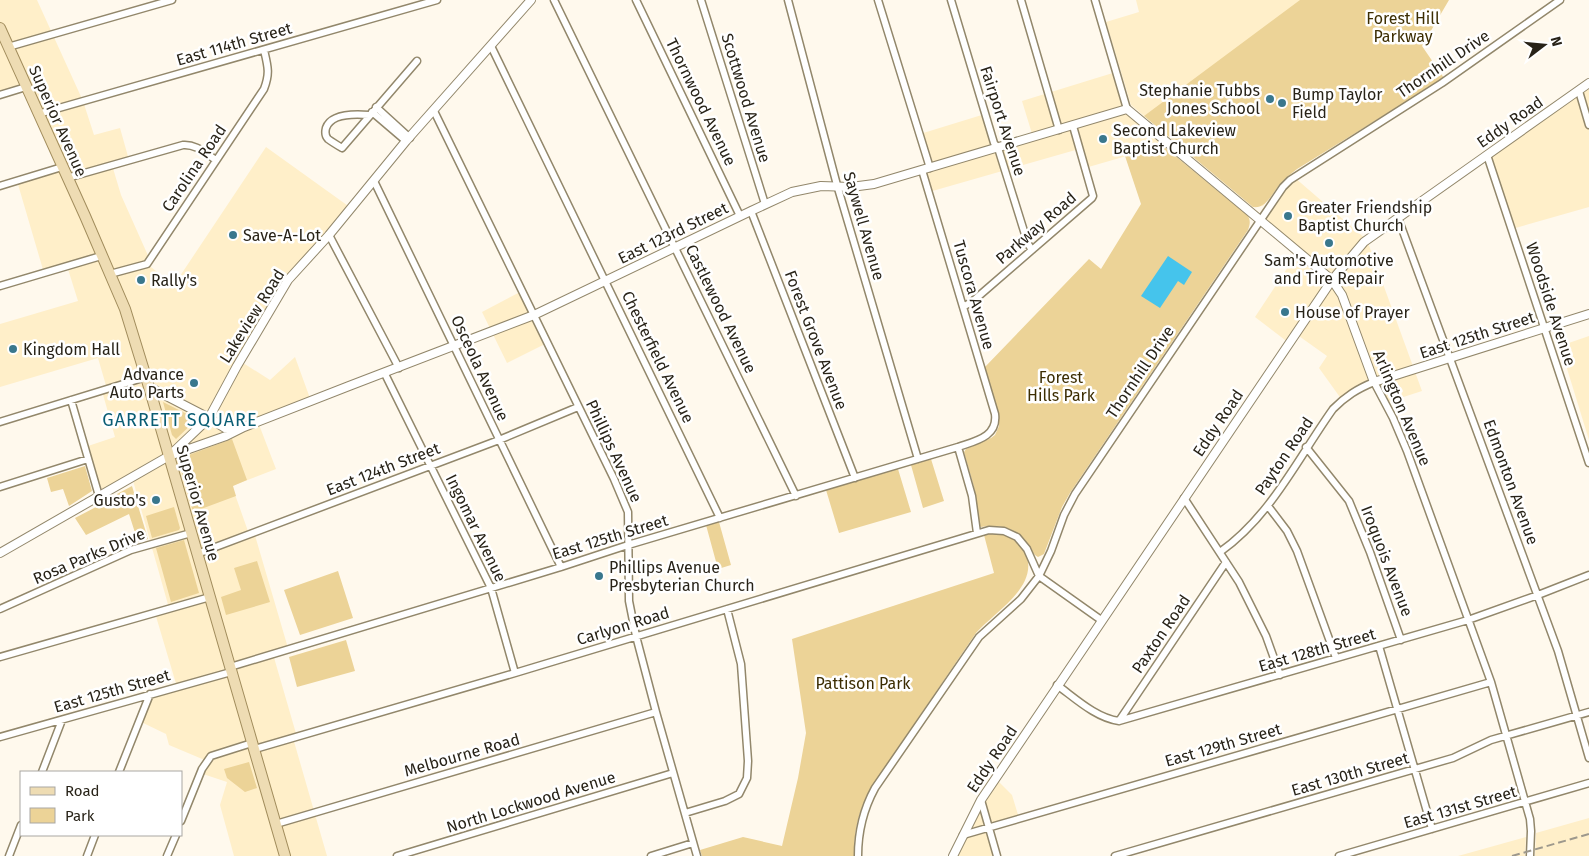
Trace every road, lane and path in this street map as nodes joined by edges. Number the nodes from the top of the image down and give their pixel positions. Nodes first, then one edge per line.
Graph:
1 (172, 0) edge
2 (437, 0) edge
3 (530, 0) edge
4 (554, 0) edge
5 (636, 0) edge
6 (700, 0) edge
7 (788, 0) edge
8 (878, 0) edge
9 (951, 0) edge
10 (1021, 0) edge
11 (1095, 0) edge
12 (1560, 0) edge
13 (0, 28) edge
14 (491, 46) junction
15 (8, 47) junction
16 (264, 50) junction
17 (417, 61) dead end
18 (1589, 83) edge
19 (26, 87) junction
20 (1579, 91) junction
21 (0, 95) edge
22 (1127, 109) junction
23 (373, 111) junction
24 (434, 111) junction
25 (38, 114) junction
26 (1589, 124) edge
27 (1073, 126) junction
28 (1060, 130) junction
29 (408, 140) junction
30 (998, 148) junction
31 (1487, 155) junction
32 (216, 160) junction
33 (62, 167) junction
34 (926, 169) junction
35 (67, 178) junction
36 (374, 181) junction
37 (0, 186) edge
38 (837, 186) junction
39 (765, 204) junction
40 (751, 211) junction
41 (740, 216) junction
42 (1398, 218) junction
43 (1259, 220) junction
44 (329, 235) junction
45 (675, 248) junction
46 (1032, 250) junction
47 (101, 256) junction
48 (110, 274) junction
49 (1332, 280) junction
50 (606, 282) junction
51 (0, 286) edge
52 (963, 307) junction
53 (1589, 314) edge
54 (534, 316) junction
55 (1545, 327) junction
56 (455, 346) junction
57 (1451, 359) junction
58 (399, 368) junction
59 (385, 374) junction
60 (148, 382) junction
61 (1374, 382) junction
62 (71, 400) junction
63 (578, 407) junction
64 (209, 418) junction
65 (0, 422) edge
66 (244, 427) junction
67 (994, 428) joint
68 (499, 440) junction
69 (958, 447) junction
70 (1306, 447) junction
71 (169, 456) junction
72 (88, 459) junction
73 (918, 459) junction
74 (1589, 463) edge
75 (430, 465) junction
76 (855, 478) junction
77 (0, 487) edge
78 (99, 496) junction
79 (796, 496) junction
80 (1184, 498) junction
81 (1268, 506) junction
82 (720, 518) junction
83 (191, 533) junction
84 (977, 533) junction
85 (628, 545) junction
86 (1220, 552) junction
87 (0, 554) edge
88 (197, 554) junction
89 (1226, 562) junction
90 (561, 567) junction
91 (1589, 575) edge
92 (1038, 576) junction
93 (490, 588) junction
94 (1538, 596) junction
95 (210, 597) junction
96 (0, 609) edge
97 (727, 609) junction
98 (1101, 620) junction
99 (1468, 620) junction
100 (636, 636) junction
101 (1401, 640) junction
102 (1379, 646) junction
103 (0, 657) edge
104 (1336, 658) junction
105 (230, 669) junction
106 (515, 673) junction
107 (1280, 674) junction
108 (1491, 682) junction
109 (1056, 685) junction
110 (150, 694) junction
111 (1397, 709) junction
112 (656, 712) junction
113 (1589, 712) edge
114 (1576, 716) junction
115 (62, 720) junction
116 (1119, 721) junction
117 (1507, 736) junction
118 (0, 737) edge
119 (253, 746) junction
120 (1589, 758) edge
121 (1414, 770) junction
122 (42, 771) edge
123 (119, 771) edge
124 (674, 773) junction
125 (1589, 783) edge
126 (981, 800) junction
127 (1526, 802) junction
128 (685, 813) junction
129 (182, 819) edge
130 (276, 824) junction
131 (988, 827) junction
132 (20, 828) edge
133 (1432, 829) junction
134 (963, 835) junction
135 (95, 836) edge
136 (176, 836) edge
137 (694, 843) junction
138 (9, 856) edge
139 (87, 856) edge
140 (167, 856) edge
141 (285, 856) edge
142 (397, 856) edge
143 (651, 856) edge
144 (697, 856) edge
145 (858, 856) edge
146 (953, 856) edge
147 (997, 856) edge
148 (1115, 856) edge
149 (1339, 856) edge
150 (1530, 856) edge

1 - 15 street
2 - 16 street, East 114th Street
3 - 14 street, Lakeview Road
4 - 45 street, Castlewood Avenue
5 - 41 street, Thornwood Avenue
6 - 39 street, Scottwood Avenue
7 - 38 street, Saywell Avenue
8 - 34 street, Tuscora Avenue
9 - 30 street, Fairport Avenue
10 - 28 street
11 - 22 street
12 - 43 street, Thornhill Drive
13 - 15 main road, Superior Avenue
14 - 24 street, Lakeview Road
14 - 50 street, Chesterfield Avenue
15 - 19 main road, Superior Avenue
16 - 25 street, East 114th Street
16 - 32 street, Carolina Road
17 - 23 street
18 - 20 street, Eddy Road
19 - 21 street
19 - 25 main road, Superior Avenue
20 - 26 street
20 - 31 street, Eddy Road
22 - 27 street, East 123rd Street
22 - 43 street, Arlington Avenue
23 - 23 street
23 - 29 street
24 - 29 street, Lakeview Road
24 - 54 street, Phillips Avenue
25 - 33 main road, Superior Avenue
27 - 28 street, East 123rd Street
27 - 46 street, Parkway Road
28 - 30 street, East 123rd Street
29 - 36 street, Lakeview Road
30 - 34 street, East 123rd Street
30 - 46 street, Fairport Avenue
31 - 42 street, Eddy Road
31 - 55 street, Woodside Avenue
32 - 35 street
32 - 48 street, Carolina Road
33 - 35 main road, Superior Avenue
33 - 37 street
34 - 38 street, East 123rd Street
34 - 52 street, Tuscora Avenue
35 - 47 main road, Superior Avenue
36 - 44 street, Lakeview Road
36 - 56 street, Osceola Avenue
38 - 39 street, East 123rd Street
38 - 73 street, Saywell Avenue
39 - 40 street, East 123rd Street
40 - 41 street, East 123rd Street
40 - 76 street, Forest Grove Avenue
41 - 45 street, East 123rd Street
42 - 49 street, Eddy Road
42 - 57 street, Edmonton Avenue
43 - 49 street, Arlington Avenue
43 - 92 street, Thornhill Drive
44 - 58 street
44 - 64 street, Lakeview Road
45 - 50 street, East 123rd Street
45 - 79 street, Castlewood Avenue
46 - 52 street, Parkway Road
47 - 48 main road, Superior Avenue
47 - 51 street
48 - 60 main road, Superior Avenue
49 - 61 street, Arlington Avenue
49 - 80 street, Eddy Road
50 - 54 street, East 123rd Street
50 - 82 street, Chesterfield Avenue
52 - 67 street, Tuscora Avenue
53 - 55 street, East 125th Street
54 - 56 street, East 123rd Street
54 - 63 street, Phillips Avenue
55 - 57 street, East 125th Street
55 - 74 street, Woodside Avenue
56 - 58 street, East 123rd Street
56 - 68 street, Osceola Avenue
57 - 61 street, East 125th Street
57 - 94 street, Edmonton Avenue
58 - 59 street, East 123rd Street
59 - 66 street, East 123rd Street
59 - 75 street, Ingomar Avenue
60 - 62 street
60 - 64 street
60 - 71 main road, Superior Avenue
61 - 70 street, Payton Road
61 - 99 street, Arlington Avenue
62 - 65 street
62 - 72 street
63 - 68 street, East 124th Street
63 - 85 street, Phillips Avenue
64 - 66 street
64 - 71 street, Lakeview Road
66 - 71 street, East 123rd Street
67 - 69 street, East 125th Street
68 - 75 street, East 124th Street
68 - 90 street, Osceola Avenue
69 - 73 street, East 125th Street
69 - 84 street
70 - 81 street, Payton Road
70 - 101 street, Iroquois Avenue
71 - 78 street, Lakeview Road
71 - 83 main road, Superior Avenue
72 - 77 street
72 - 78 street
73 - 76 street, East 125th Street
75 - 88 street, East 124th Street
75 - 93 street, Ingomar Avenue
76 - 79 street, East 125th Street
78 - 87 street, Lakeview Road
79 - 82 street, East 125th Street
80 - 86 street
80 - 98 street, Eddy Road
81 - 86 street, Payton Road
81 - 104 street
82 - 85 street, East 125th Street
83 - 88 main road, Superior Avenue
83 - 96 street, Rosa Parks Drive
84 - 92 street, Carlyon Road
84 - 97 street, Carlyon Road
85 - 90 street, East 125th Street
85 - 100 street, Phillips Avenue
86 - 89 street
88 - 95 main road, Superior Avenue
89 - 107 street
89 - 116 street, Paxton Road
90 - 93 street, East 125th Street
91 - 94 street, East 128th Street
92 - 98 street
92 - 145 street, Thornhill Drive
93 - 105 street, East 125th Street
93 - 106 street, Ingomar Avenue
94 - 99 street, East 128th Street
94 - 114 street, Edmonton Avenue
95 - 103 street
95 - 105 main road, Superior Avenue
97 - 100 street, Carlyon Road
97 - 128 street
98 - 109 street, Eddy Road
99 - 101 street, East 128th Street
99 - 108 street, Arlington Avenue
100 - 106 street, Carlyon Road
100 - 112 street, Phillips Avenue
101 - 102 street, East 128th Street
102 - 104 street, East 128th Street
102 - 111 street
104 - 107 street, East 128th Street
105 - 110 street, East 125th Street
105 - 119 main road, Superior Avenue
106 - 119 street, Carlyon Road
107 - 116 street, East 128th Street
108 - 111 street, East 129th Street
108 - 117 street, Arlington Avenue
109 - 116 street
109 - 126 street, Eddy Road
110 - 115 street, East 125th Street
110 - 123 street
111 - 121 street
111 - 131 street, East 129th Street
112 - 124 street, Phillips Avenue
112 - 130 street, Melbourne Road
113 - 114 street, East 130th Street
114 - 117 street, East 130th Street
114 - 120 street, Edmonton Avenue
115 - 118 street, East 125th Street
115 - 122 street
117 - 121 street, East 130th Street
117 - 127 street, Arlington Avenue
119 - 129 street, Carlyon Road
119 - 130 main road, Superior Avenue
121 - 133 street
121 - 148 street, East 130th Street
124 - 128 street, Phillips Avenue
124 - 142 street, North Lockwood Avenue
125 - 127 street, East 131st Street
126 - 131 street
126 - 134 street, Eddy Road
127 - 133 street, East 131st Street
127 - 150 street, Arlington Avenue
128 - 137 street, Phillips Avenue
130 - 141 main road, Superior Avenue
131 - 134 street, East 129th Street
131 - 147 street
132 - 138 street
133 - 149 street, East 131st Street
134 - 146 street, Eddy Road
135 - 139 street
136 - 140 street
137 - 143 street
137 - 144 street, Phillips Avenue

